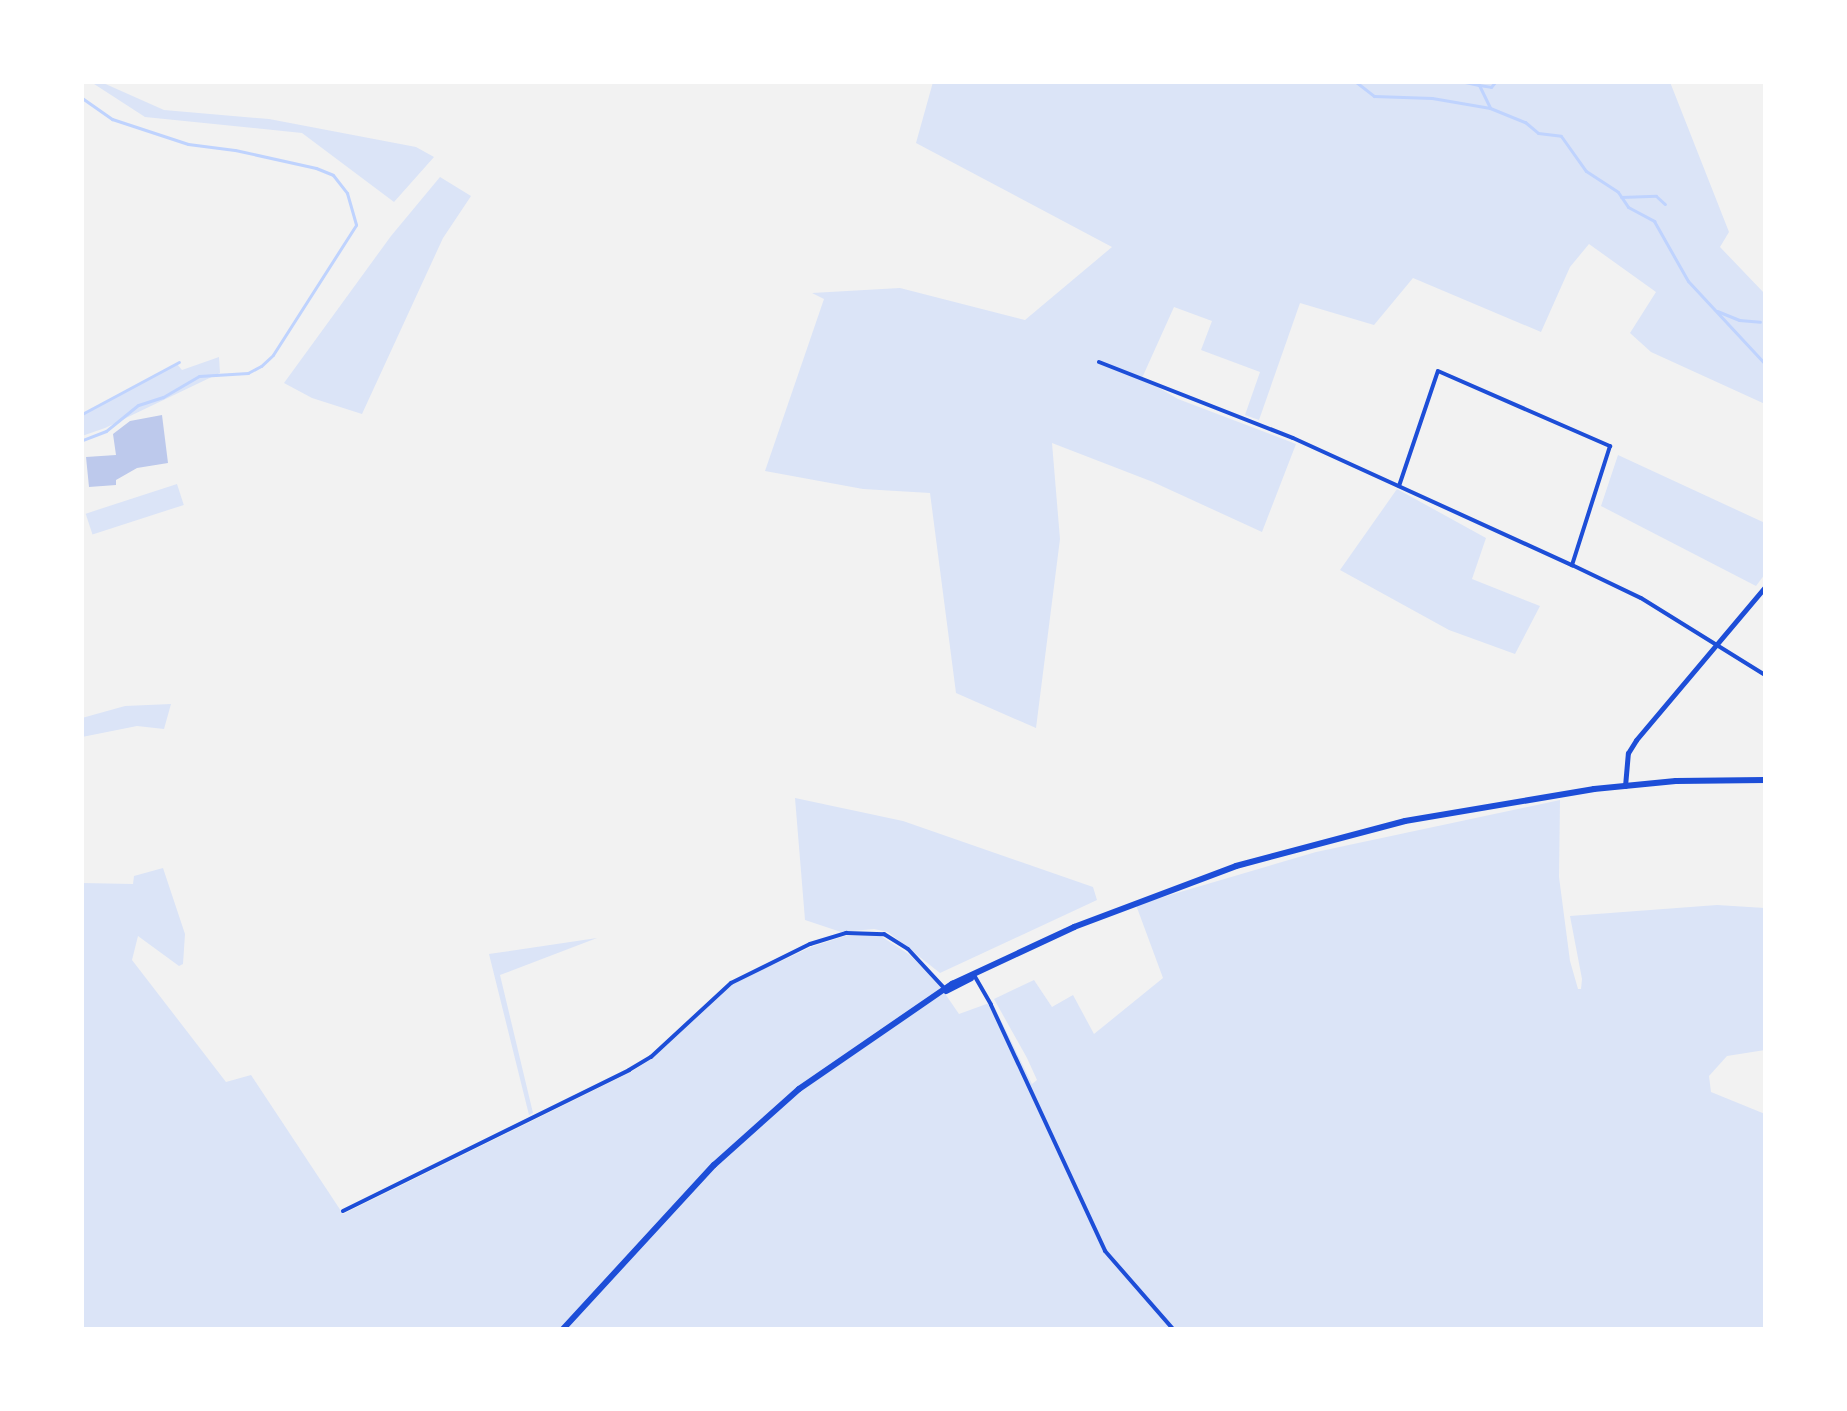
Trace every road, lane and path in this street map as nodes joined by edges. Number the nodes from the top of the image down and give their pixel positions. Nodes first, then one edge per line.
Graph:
1 (1099, 362) dead end
2 (1399, 486) junction
3 (1572, 565) junction
4 (1765, 587) edge
5 (1718, 646) junction
6 (1765, 675) edge
7 (1765, 780) edge
8 (1625, 786) junction
9 (974, 975) junction
10 (946, 991) junction
11 (343, 1211) dead end
12 (563, 1329) edge
13 (1173, 1329) edge

1 - 2 street
2 - 3 street
2 - 3 street
3 - 5 street
4 - 5 street
5 - 6 street
5 - 8 street
7 - 8 main road
8 - 9 main road
9 - 10 main road
9 - 13 street
10 - 11 street
10 - 12 main road

